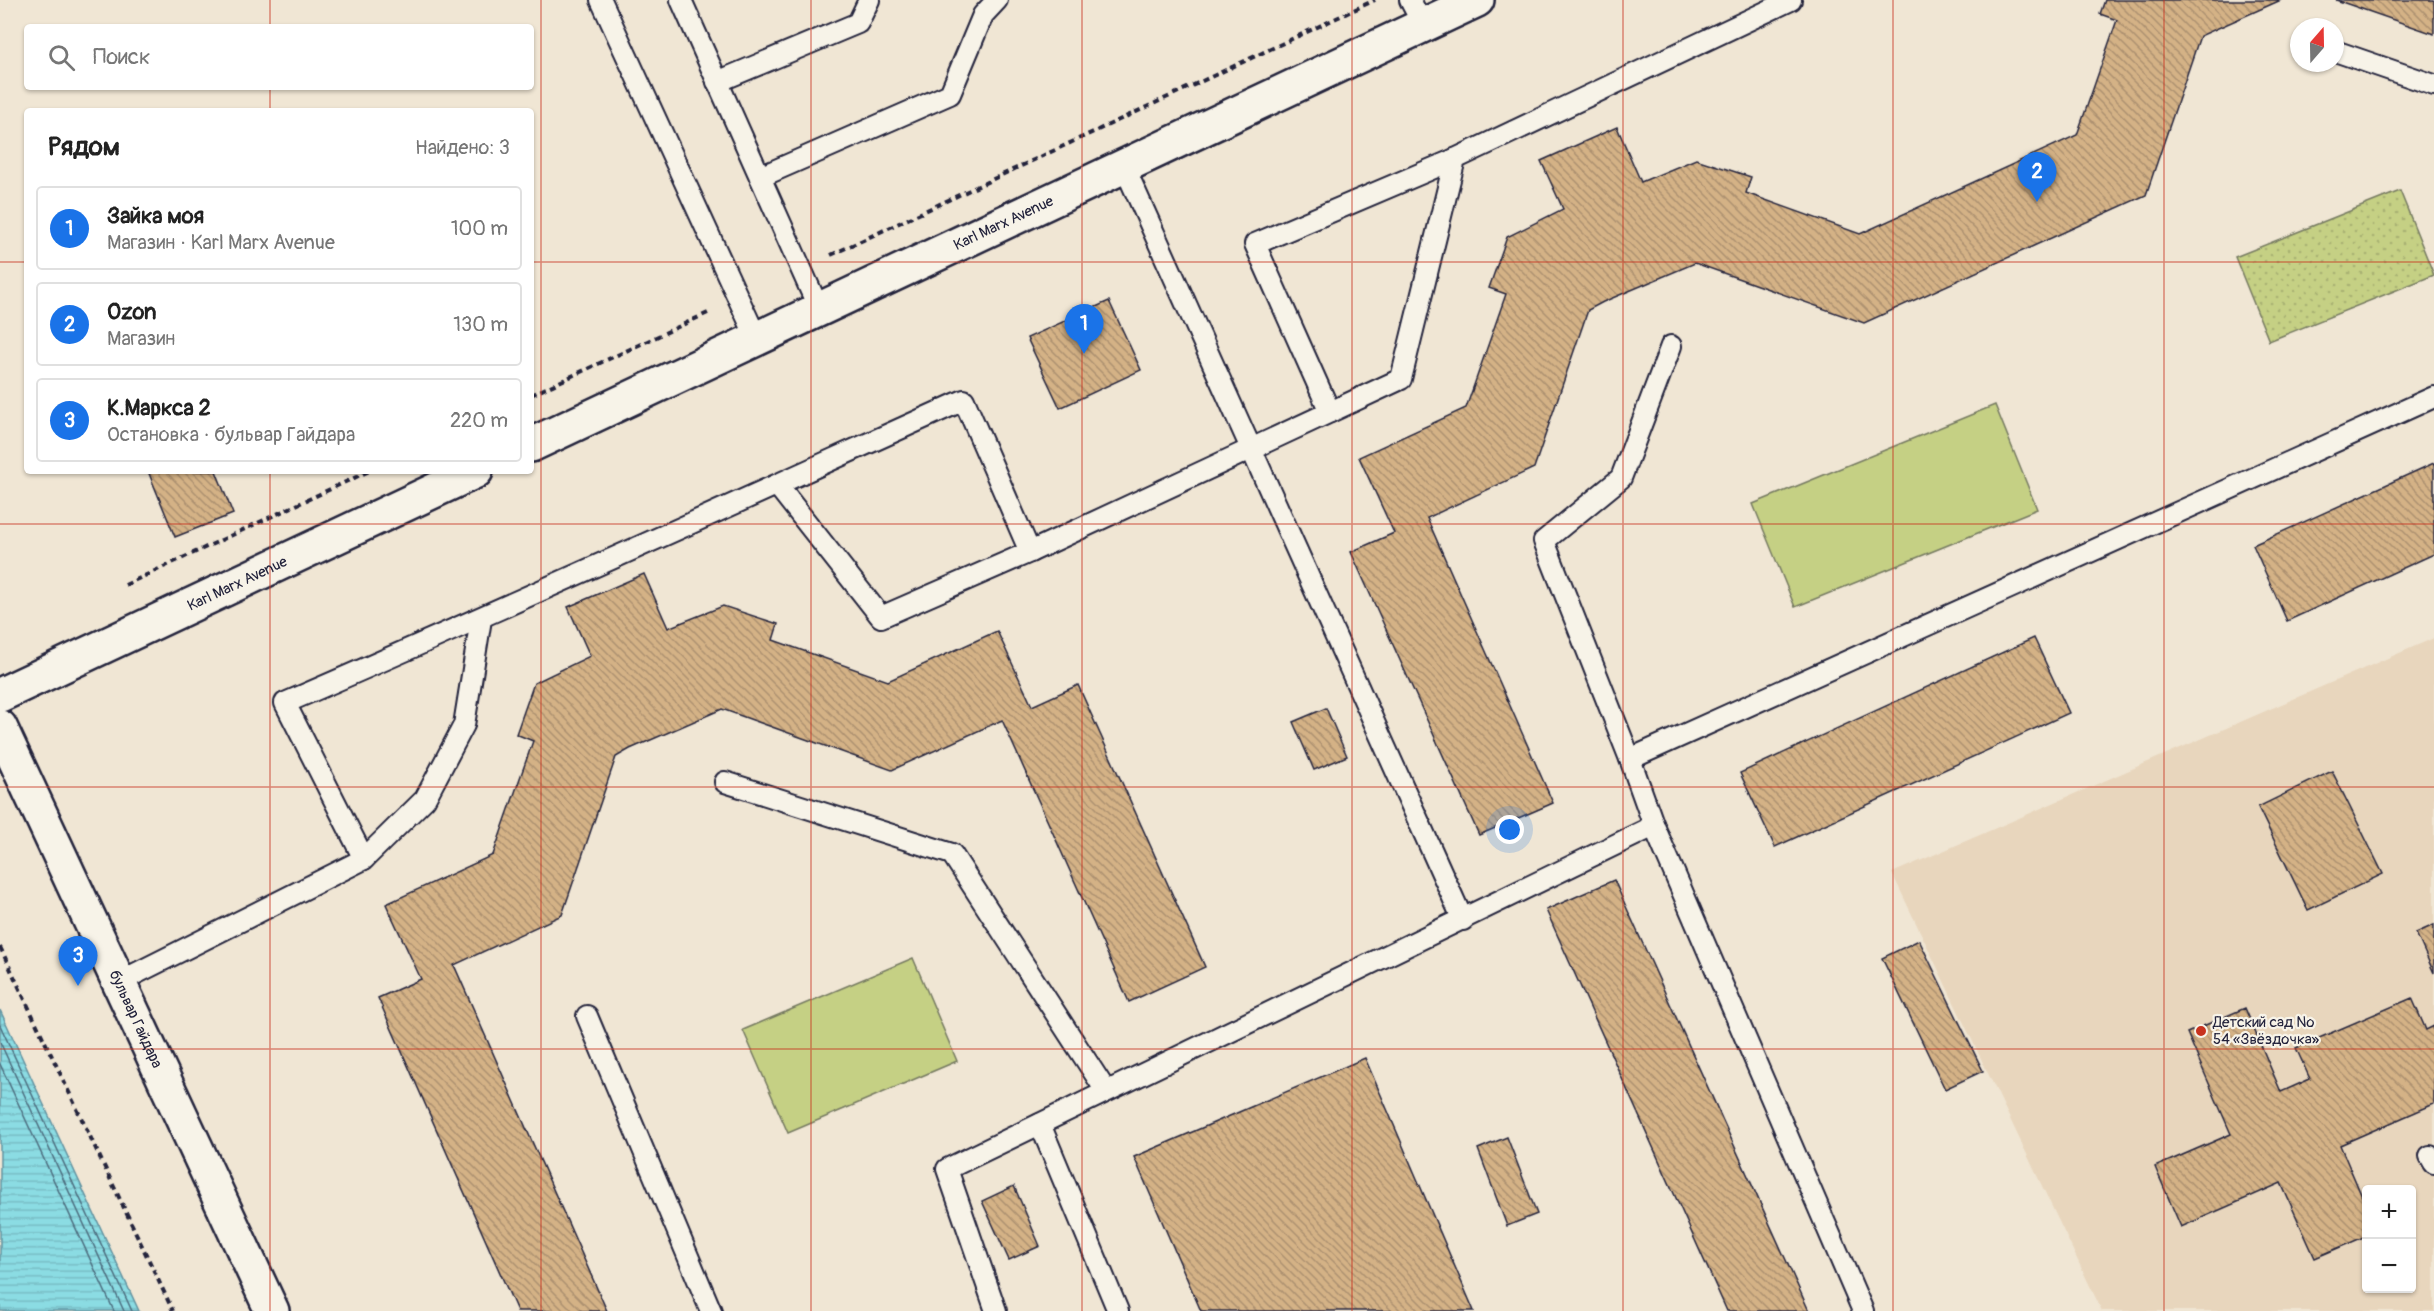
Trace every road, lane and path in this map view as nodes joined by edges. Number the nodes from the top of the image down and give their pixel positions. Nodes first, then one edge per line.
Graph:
1 (601, 0) edge
2 (681, 0) edge
3 (869, 0) edge
4 (997, 0) edge
5 (1375, 0) edge
6 (1477, 0) edge
7 (1791, 0) edge
8 (1416, 13) edge
9 (2344, 54) edge
10 (717, 82) junction
11 (2434, 84) edge
12 (1455, 159) junction
13 (1124, 166) junction
14 (760, 177) junction
15 (801, 269) junction
16 (738, 298) junction
17 (819, 309) junction
18 (757, 339) junction
19 (1671, 346) dead end
20 (534, 394) edge
21 (2434, 397) edge
22 (1330, 412) junction
23 (534, 444) edge
24 (1252, 450) junction
25 (363, 474) edge
26 (470, 474) edge
27 (777, 484) junction
28 (1030, 552) junction
29 (125, 585) dead end
30 (481, 619) junction
31 (0, 695) edge
32 (0, 727) edge
33 (1630, 759) junction
34 (725, 782) dead end
35 (1654, 826) junction
36 (363, 859) junction
37 (1464, 920) junction
38 (0, 947) edge
39 (118, 982) junction
40 (587, 1016) dead end
41 (1107, 1091) junction
42 (1040, 1124) junction
43 (173, 1311) edge
44 (272, 1311) edge
45 (711, 1311) edge
46 (996, 1311) edge
47 (1118, 1311) edge
48 (1863, 1311) edge

1 - 16 lane
2 - 10 lane
3 - 10 lane
4 - 14 lane
5 - 15 path
6 - 8 street, Karl Marx Avenue
7 - 12 lane
8 - 13 street, Karl Marx Avenue
9 - 11 lane
10 - 14 lane
12 - 22 lane
12 - 22 lane
13 - 17 street, Karl Marx Avenue
13 - 24 lane
14 - 15 lane
15 - 17 lane
16 - 18 lane
16 - 20 path
17 - 18 street, Karl Marx Avenue
18 - 23 street, Karl Marx Avenue
19 - 33 lane
21 - 33 lane
22 - 24 lane
24 - 28 lane
24 - 37 lane
25 - 29 path
26 - 31 street, Karl Marx Avenue
27 - 28 lane
27 - 28 lane
27 - 30 lane
30 - 36 lane
30 - 36 lane
32 - 39 street, бульвар Гайдара
33 - 35 lane
34 - 41 lane
35 - 37 lane
35 - 48 lane
36 - 39 lane
37 - 41 lane
38 - 43 path
39 - 44 street, бульвар Гайдара
40 - 45 lane
41 - 42 lane
42 - 46 lane
42 - 47 lane

